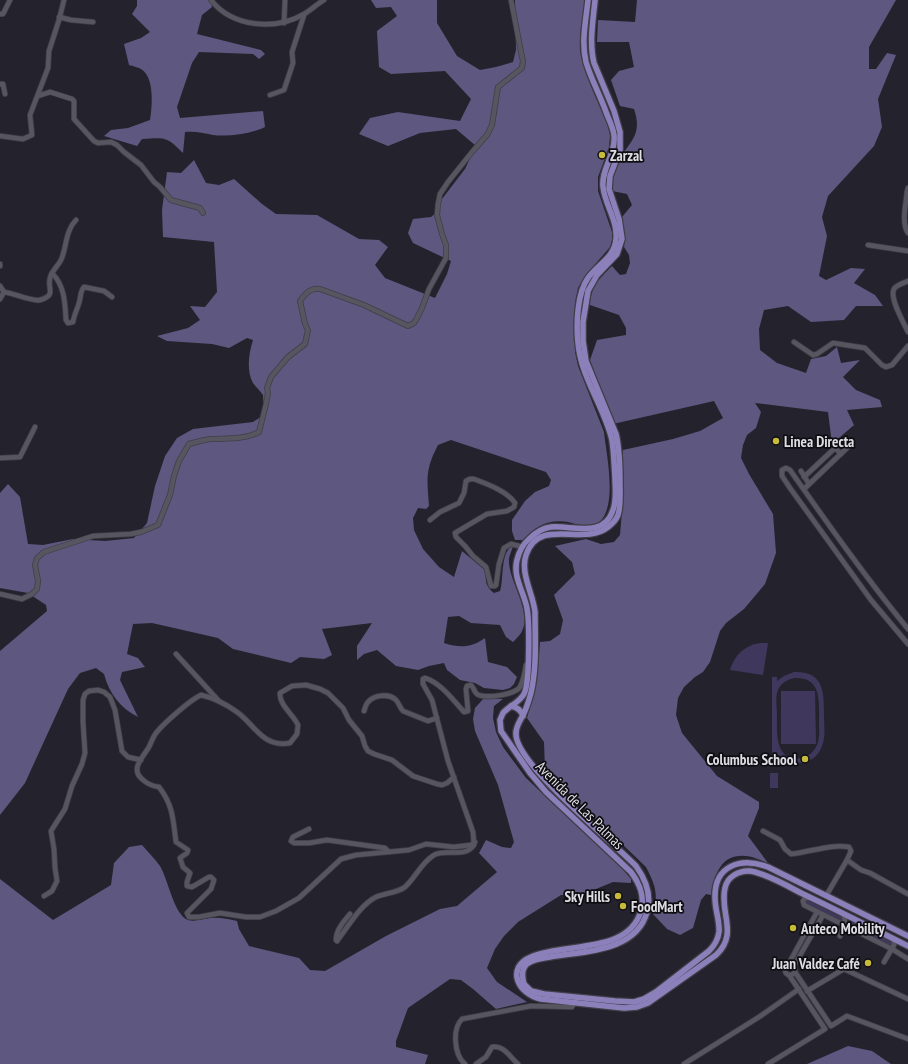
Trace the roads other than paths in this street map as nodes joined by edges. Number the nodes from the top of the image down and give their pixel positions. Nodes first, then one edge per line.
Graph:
1 (10, 0) edge
2 (64, 0) edge
3 (211, 0) edge
4 (285, 0) edge
5 (324, 0) edge
6 (512, 0) edge
7 (588, 0) edge
8 (595, 0) edge
9 (0, 14) edge
10 (304, 14) junction
11 (59, 17) junction
12 (93, 22) dead end
13 (284, 22) junction
14 (0, 84) edge
15 (5, 94) dead end
16 (270, 95) dead end
17 (38, 96) junction
18 (0, 136) edge
19 (908, 188) edge
20 (203, 213) dead end
21 (76, 220) dead end
22 (908, 233) edge
23 (868, 245) dead end
24 (908, 251) edge
25 (52, 273) junction
26 (908, 281) edge
27 (0, 286) edge
28 (4, 292) junction
29 (112, 297) dead end
30 (0, 299) edge
31 (908, 332) edge
32 (794, 342) dead end
33 (908, 346) edge
34 (35, 427) dead end
35 (850, 445) dead end
36 (841, 454) junction
37 (0, 458) edge
38 (801, 471) dead end
39 (804, 476) junction
40 (809, 484) junction
41 (804, 489) junction
42 (430, 520) dead end
43 (523, 547) junction
44 (0, 594) edge
45 (908, 629) edge
46 (908, 644) edge
47 (176, 654) dead end
48 (528, 660) junction
49 (220, 702) junction
50 (511, 706) junction
51 (364, 711) dead end
52 (523, 716) junction
53 (437, 718) junction
54 (516, 732) junction
55 (503, 734) junction
56 (140, 760) junction
57 (454, 777) junction
58 (309, 829) dead end
59 (763, 831) dead end
60 (475, 842) junction
61 (389, 852) junction
62 (847, 860) junction
63 (908, 894) edge
64 (44, 896) dead end
65 (826, 896) junction
66 (814, 899) junction
67 (817, 912) junction
68 (843, 913) junction
69 (350, 914) dead end
70 (822, 915) junction
71 (854, 918) junction
72 (845, 926) junction
73 (841, 936) dead end
74 (908, 936) edge
75 (891, 937) junction
76 (908, 946) edge
77 (892, 949) junction
78 (908, 959) edge
79 (884, 962) dead end
80 (788, 965) junction
81 (794, 966) junction
82 (795, 972) junction
83 (789, 975) junction
84 (799, 989) junction
85 (808, 991) junction
86 (908, 999) edge
87 (574, 1003) junction
88 (908, 1039) edge
89 (463, 1063) edge
90 (476, 1064) edge
91 (518, 1064) edge
92 (684, 1064) edge
93 (768, 1064) edge

1 - 9 street
2 - 11 street
3 - 13 street
4 - 13 street
5 - 10 street
6 - 44 street
7 - 43 main road
8 - 52 main road
10 - 13 street
10 - 16 street
11 - 12 street
11 - 17 street
14 - 15 street
17 - 18 street
17 - 20 street
19 - 22 street
21 - 25 street
23 - 24 street
25 - 28 street
25 - 29 street
26 - 31 street
27 - 28 street
28 - 30 street
32 - 33 street
34 - 37 street
35 - 36 street
36 - 39 street
36 - 40 street
38 - 39 street
39 - 40 street
40 - 41 street
41 - 45 street
41 - 46 street
42 - 43 street
43 - 48 main road
47 - 49 street
48 - 50 main road
48 - 53 street
49 - 56 street
49 - 57 street
50 - 52 main road
50 - 55 main road
51 - 53 street
52 - 54 main road
53 - 57 street
54 - 55 main road
54 - 65 main road, Avenida de Las Palmas
55 - 87 main road, Avenida de Las Palmas
56 - 61 street
56 - 64 street
57 - 60 street
58 - 61 street
59 - 62 street
60 - 61 street
60 - 69 street
62 - 63 street
62 - 65 street
65 - 74 main road, Avenida de Las Palmas
66 - 67 street
66 - 68 main road, Avenida de Las Palmas
66 - 87 main road, Avenida de Las Palmas
67 - 70 street
67 - 80 street
68 - 71 main road, Avenida de Las Palmas
68 - 72 street
70 - 72 street
70 - 81 street
71 - 72 street
71 - 75 main road, Avenida de Las Palmas
72 - 73 street
72 - 77 street
75 - 76 main road, Avenida de Las Palmas
75 - 77 street
77 - 78 street
77 - 79 street
80 - 81 street
80 - 83 street
81 - 82 street
82 - 83 street
82 - 85 street
83 - 84 street
84 - 92 street
84 - 93 street
85 - 86 street
85 - 88 street
87 - 89 street
90 - 91 street

